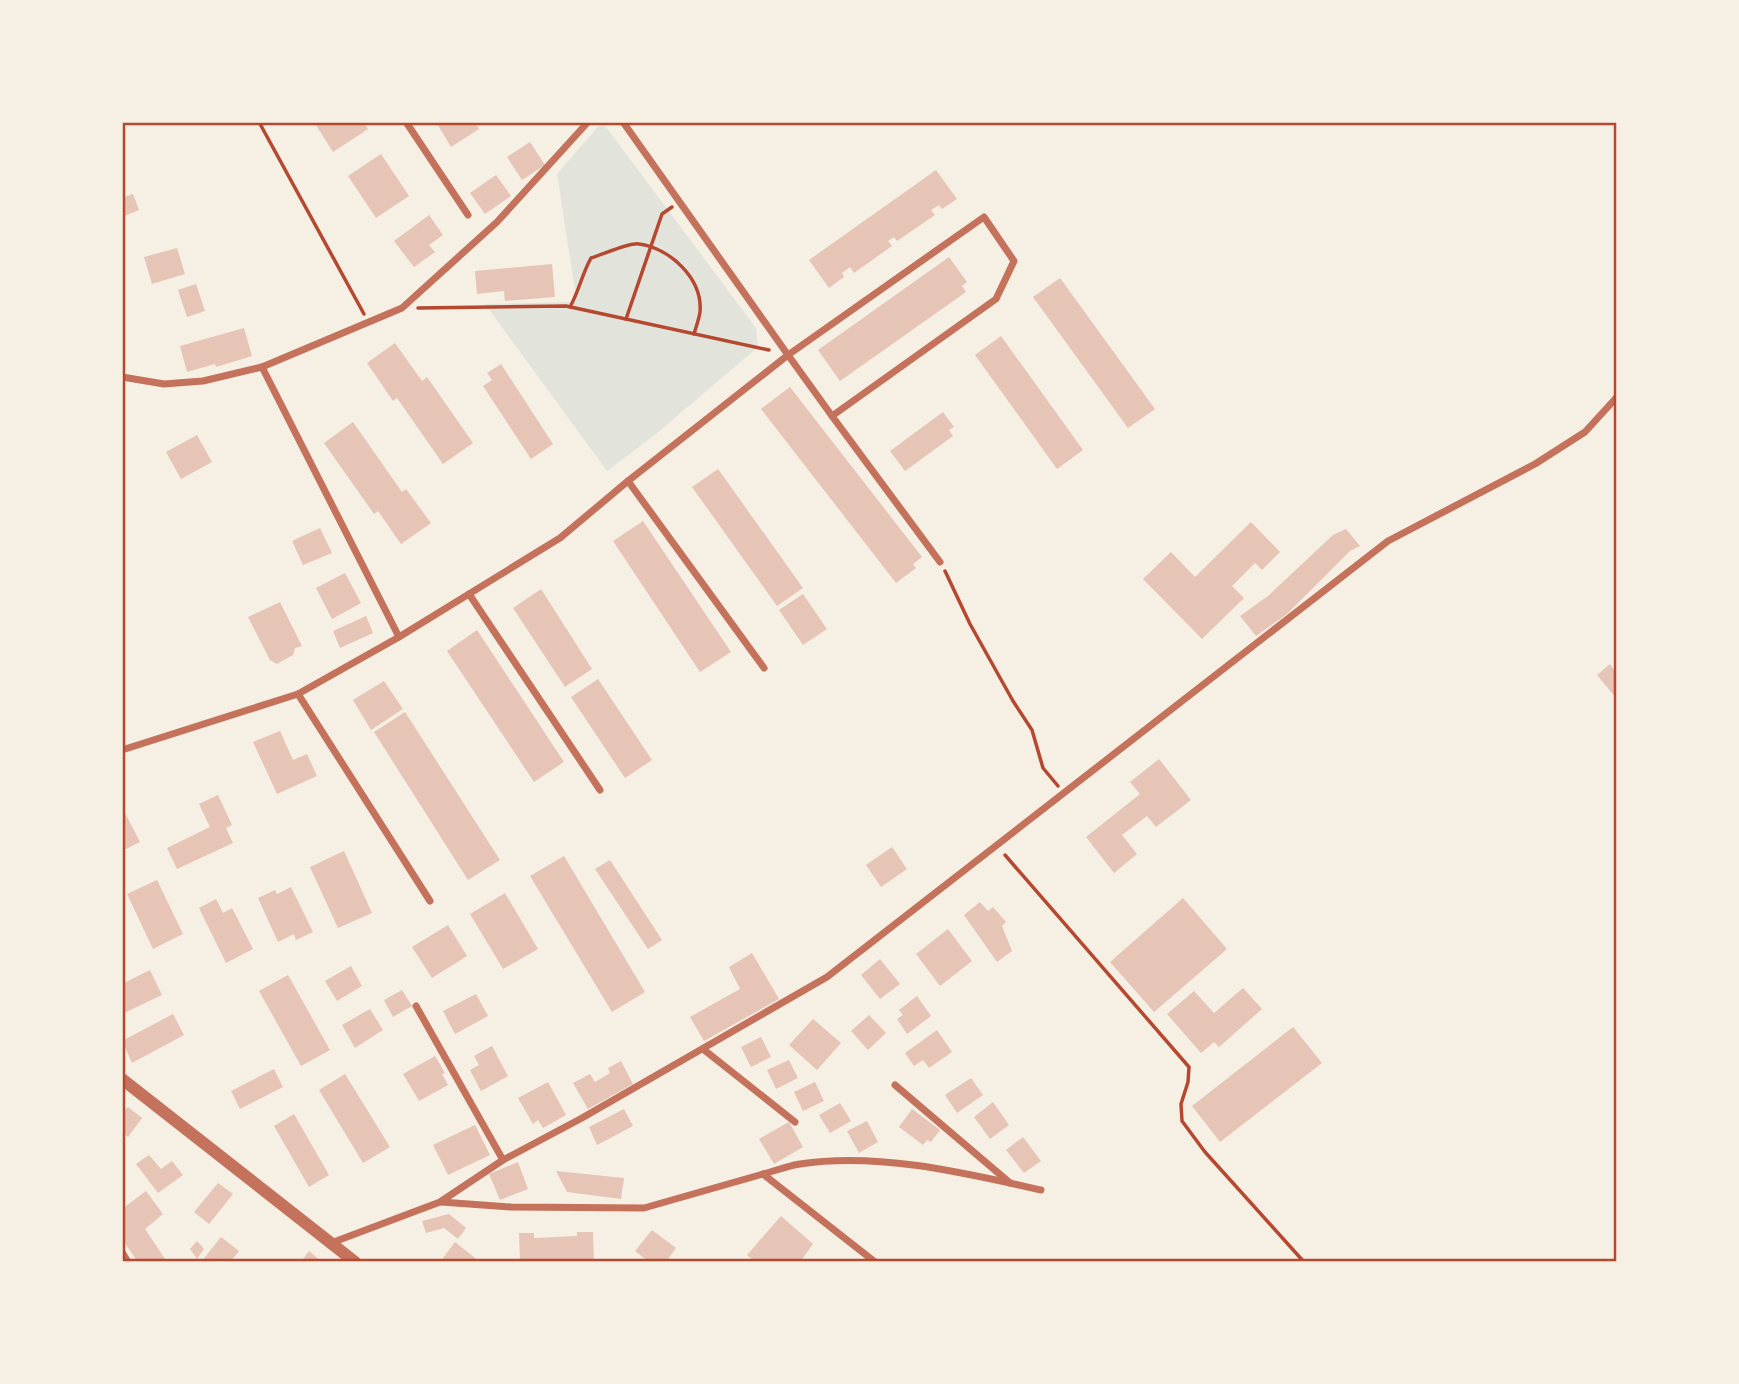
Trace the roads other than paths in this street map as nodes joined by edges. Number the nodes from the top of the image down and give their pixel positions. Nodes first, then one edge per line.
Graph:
1 (406, 122) edge
2 (588, 122) edge
3 (623, 122) edge
4 (468, 215) dead end
5 (788, 355) junction
6 (262, 367) junction
7 (122, 377) edge
8 (1616, 398) edge
9 (832, 416) junction
10 (628, 481) junction
11 (940, 562) road end
12 (469, 594) junction
13 (400, 637) junction
14 (764, 668) dead end
15 (299, 694) junction
16 (122, 750) edge
17 (600, 790) dead end
18 (430, 901) dead end
19 (416, 1006) dead end
20 (703, 1049) junction
21 (122, 1079) edge
22 (895, 1084) dead end
23 (795, 1122) dead end
24 (502, 1160) junction
25 (763, 1174) junction
26 (1011, 1183) junction
27 (1041, 1190) dead end
28 (440, 1202) junction
29 (331, 1243) junction
30 (122, 1252) edge
31 (128, 1262) edge
32 (355, 1262) edge
33 (875, 1262) edge

1 - 4 street
2 - 6 street
3 - 5 street
5 - 9 street
5 - 9 street
5 - 10 street
6 - 7 street
6 - 13 street
8 - 20 street
9 - 11 street
10 - 12 street
10 - 14 street
12 - 13 street
12 - 17 street
13 - 15 street
15 - 16 street
15 - 18 street
19 - 24 street
20 - 23 street
20 - 24 street
21 - 29 street
22 - 26 street
24 - 28 street
25 - 26 street
25 - 28 street
25 - 33 street
26 - 27 street
28 - 29 street
29 - 32 street
30 - 31 street

